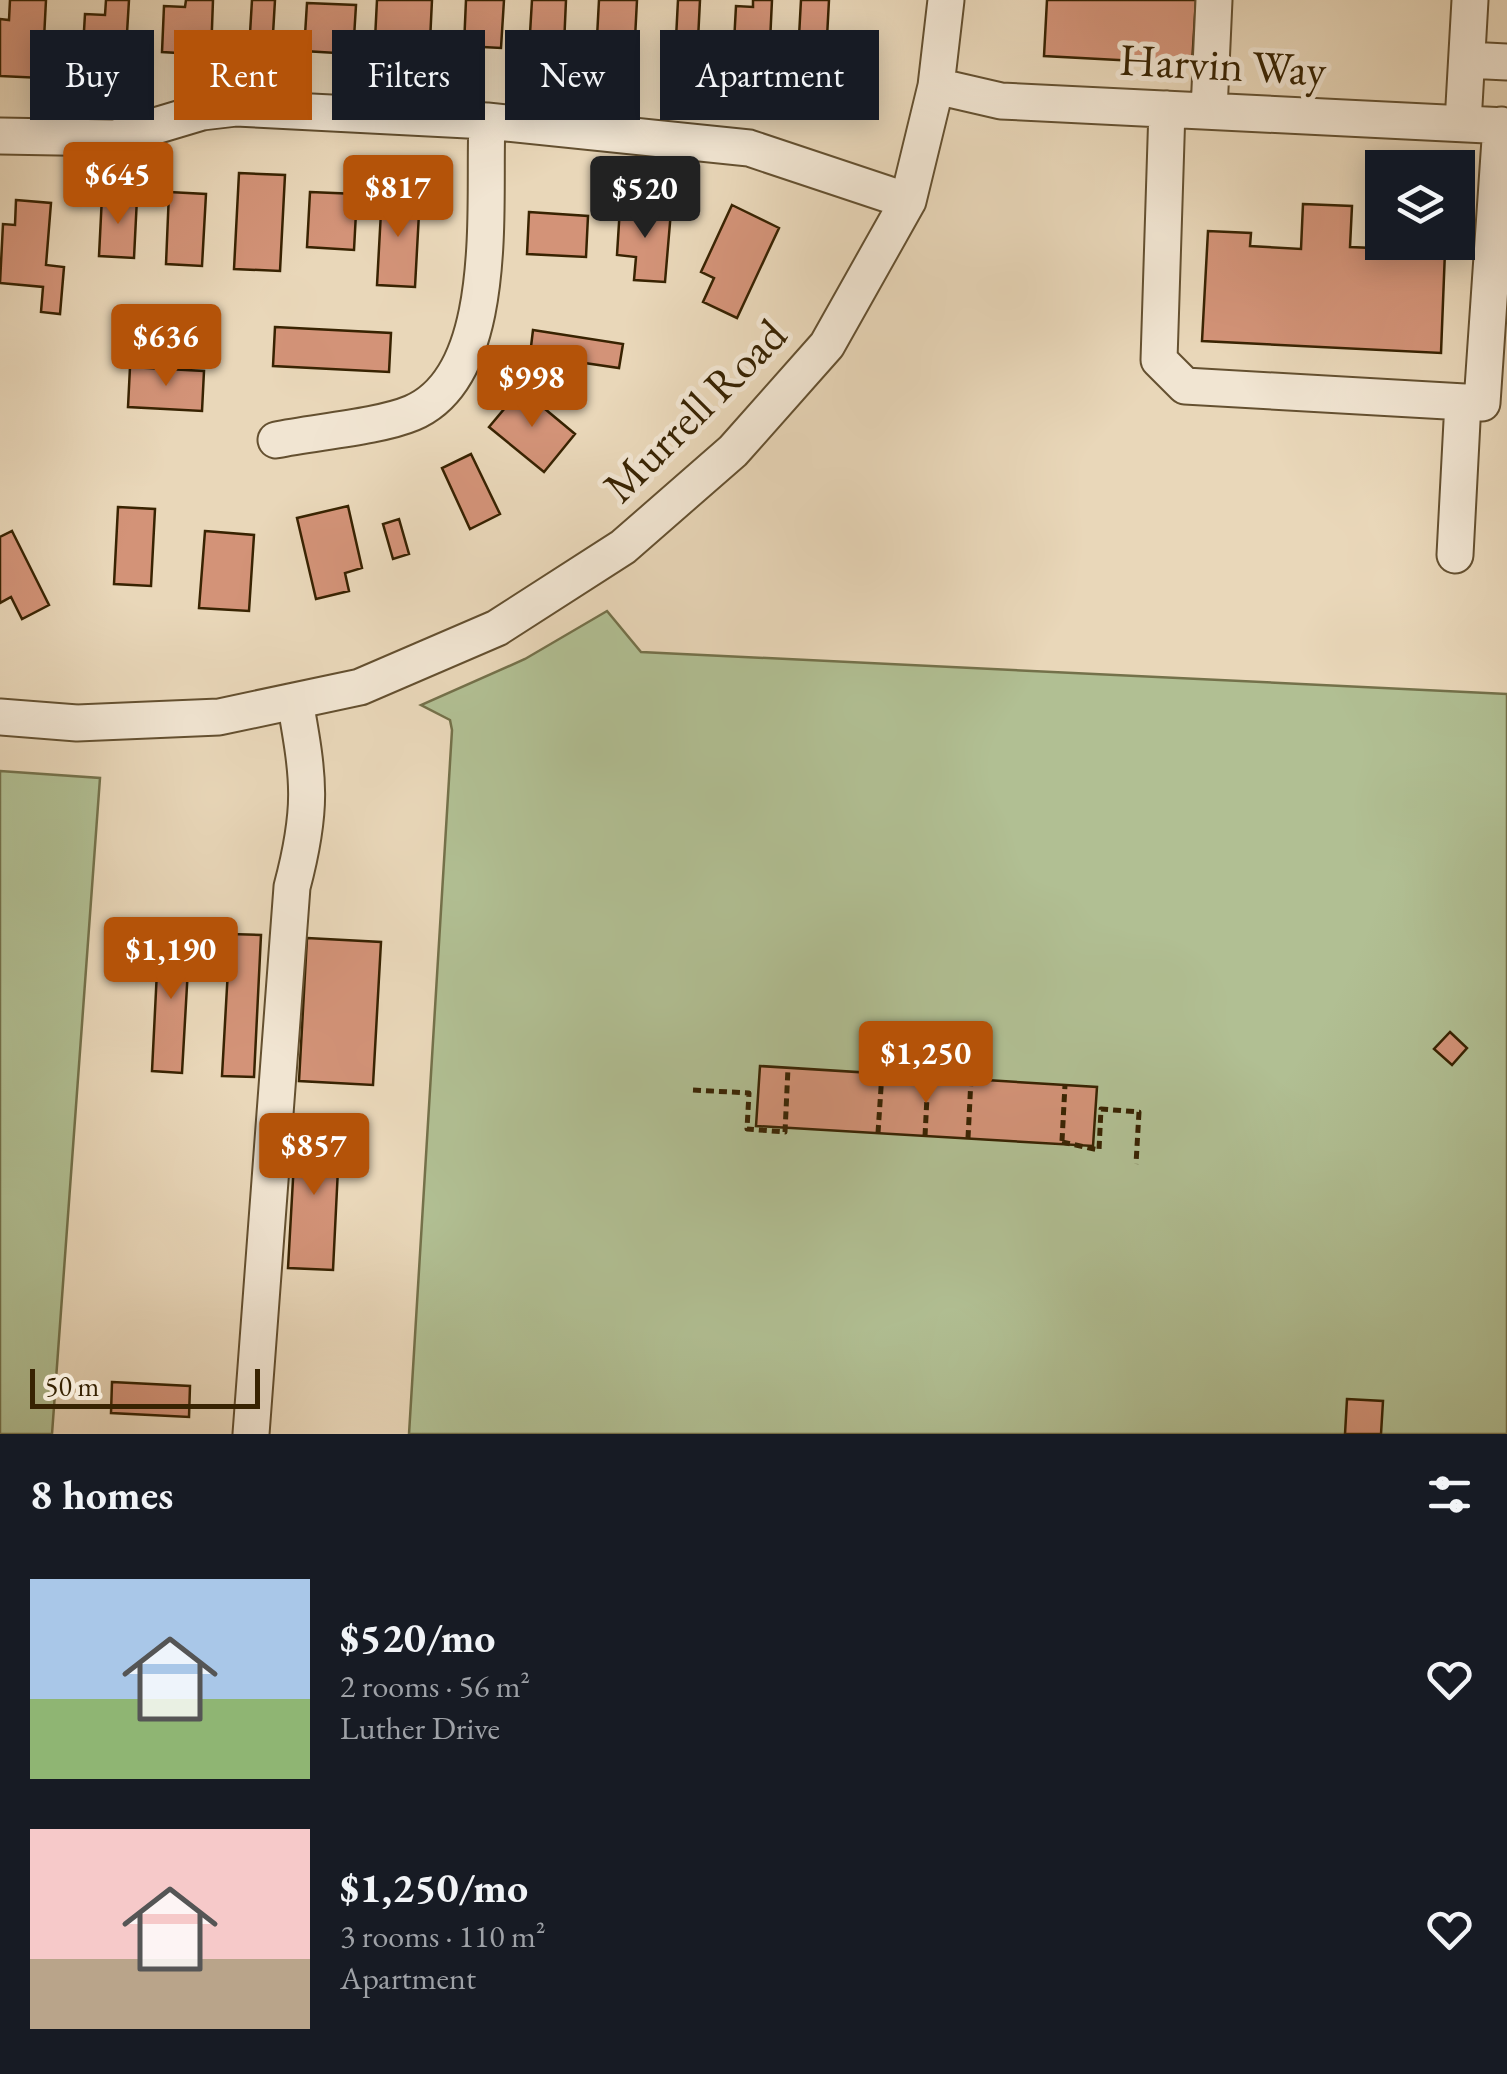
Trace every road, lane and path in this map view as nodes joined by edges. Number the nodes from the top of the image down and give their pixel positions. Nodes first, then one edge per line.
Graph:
1 (946, 0) edge
2 (1214, 0) edge
3 (1470, 0) edge
4 (1467, 60) junction
5 (1507, 62) edge
6 (936, 86) junction
7 (1167, 109) junction
8 (1209, 111) junction
9 (487, 121) junction
10 (1463, 123) junction
11 (1504, 125) edge
12 (0, 136) edge
13 (908, 201) junction
14 (1484, 403) edge
15 (276, 440) dead end
16 (1455, 554) dead end
17 (295, 700) junction
18 (0, 717) edge
19 (788, 1068) dead end
20 (882, 1073) dead end
21 (928, 1076) dead end
22 (971, 1079) dead end
23 (1065, 1084) dead end
24 (693, 1090) dead end
25 (878, 1133) dead end
26 (925, 1136) dead end
27 (968, 1138) dead end
28 (1136, 1164) dead end
29 (251, 1434) edge

1 - 6 street, Murrell Road
2 - 8 street
3 - 4 street
4 - 5 street
4 - 10 street
6 - 7 street, Harvin Way
6 - 13 street, Murrell Road
7 - 8 street, Harvin Way
7 - 14 street
8 - 10 street, Harvin Way
9 - 12 street
9 - 13 street
9 - 15 street
10 - 11 street, Harvin Way
11 - 14 street
13 - 17 street, Murrell Road
14 - 16 street
17 - 18 street, Murrell Road
17 - 29 street
19 - 24 path
20 - 25 path
21 - 26 path
22 - 27 path
23 - 28 path

